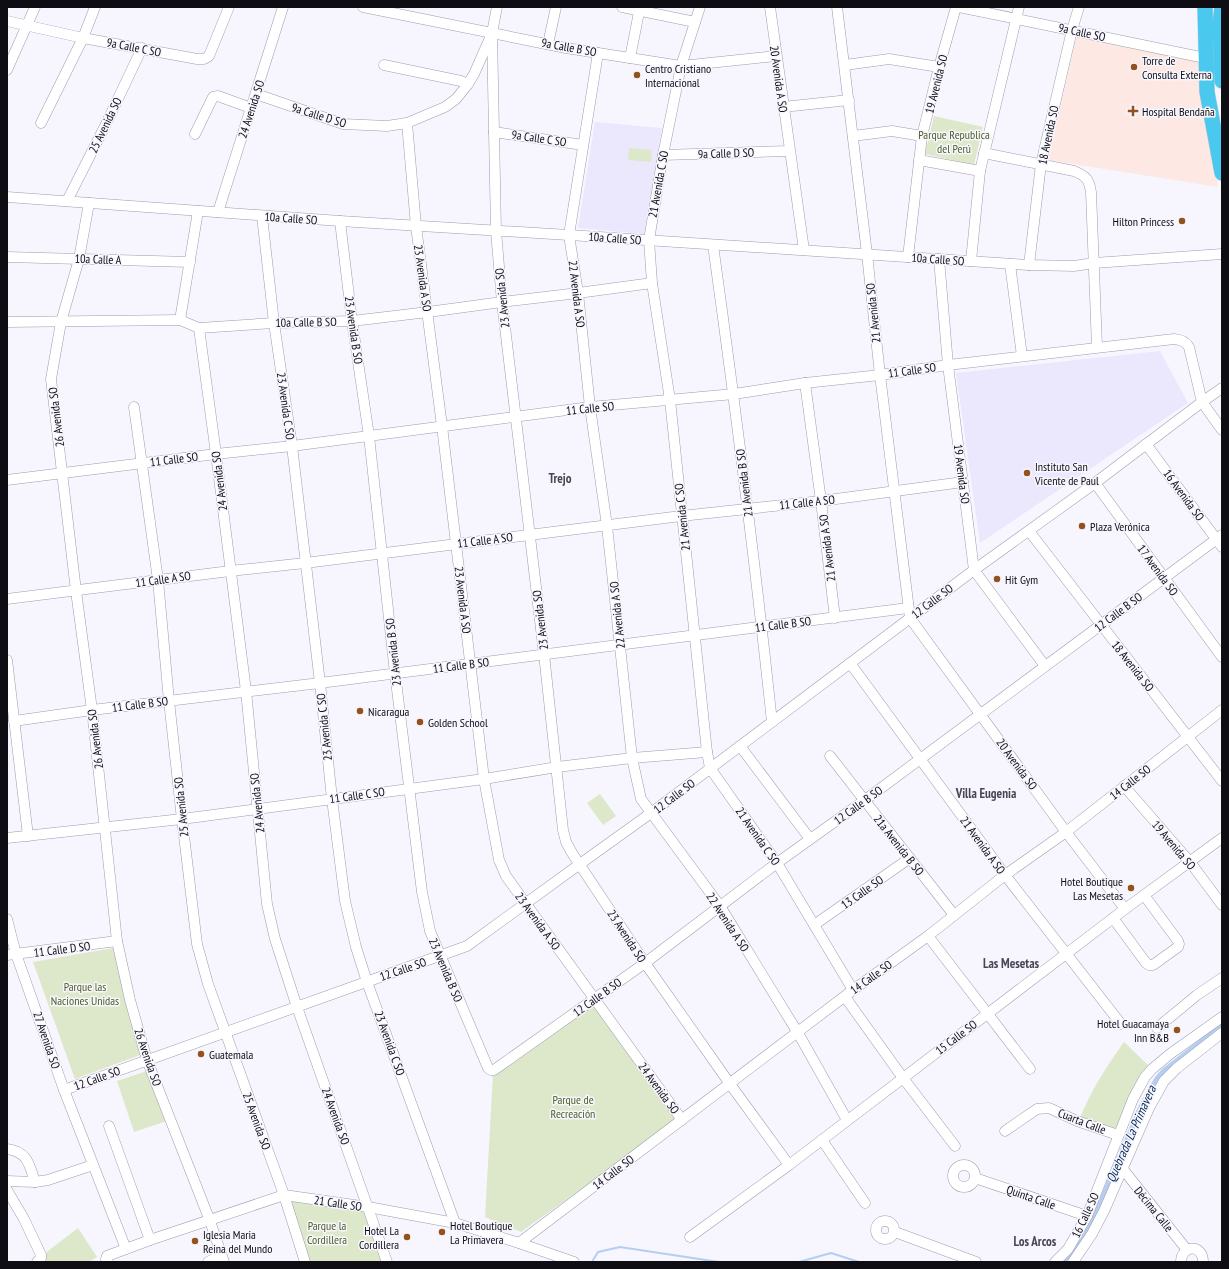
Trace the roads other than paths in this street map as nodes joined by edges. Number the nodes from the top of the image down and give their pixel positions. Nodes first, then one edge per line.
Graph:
1 (35, 7) edge
2 (95, 7) edge
3 (230, 7) edge
4 (283, 7) edge
5 (363, 7) edge
6 (497, 7) edge
7 (556, 7) edge
8 (622, 7) edge
9 (700, 7) edge
10 (770, 7) edge
11 (837, 7) edge
12 (958, 7) edge
13 (1019, 7) edge
14 (1079, 7) edge
15 (1204, 7) edge
16 (1222, 7) edge
17 (640, 9) edge
18 (1015, 19) junction
19 (7, 21) edge
20 (695, 22) junction
21 (28, 25) junction
22 (1072, 30) junction
23 (492, 33) junction
24 (83, 38) junction
25 (548, 44) junction
26 (142, 48) junction
27 (598, 53) junction
28 (776, 56) junction
29 (630, 58) junction
30 (1205, 58) junction
31 (1221, 61) edge
32 (384, 65) dead end
33 (844, 65) junction
34 (681, 66) junction
35 (940, 67) junction
36 (7, 70) edge
37 (1222, 83) edge
38 (468, 84) junction
39 (256, 94) junction
40 (849, 100) junction
41 (783, 107) junction
42 (251, 108) junction
43 (41, 123) dead end
44 (407, 124) junction
45 (494, 132) junction
46 (195, 134) dead end
47 (853, 136) junction
48 (922, 136) junction
49 (583, 145) junction
50 (789, 151) junction
51 (984, 152) junction
52 (662, 155) junction
53 (919, 160) junction
54 (1041, 164) junction
55 (980, 171) junction
56 (1222, 173) edge
57 (7, 197) edge
58 (67, 201) junction
59 (89, 203) junction
60 (198, 211) junction
61 (218, 212) junction
62 (262, 216) junction
63 (340, 221) junction
64 (416, 226) junction
65 (496, 231) junction
66 (570, 235) junction
67 (649, 240) junction
68 (713, 245) junction
69 (804, 250) junction
70 (867, 254) junction
71 (1222, 254) edge
72 (908, 257) junction
73 (7, 258) edge
74 (79, 258) junction
75 (939, 259) junction
76 (971, 261) junction
77 (190, 262) junction
78 (1094, 263) junction
79 (1010, 264) junction
80 (1029, 265) junction
81 (652, 283) junction
82 (578, 293) junction
83 (502, 302) junction
84 (428, 312) junction
85 (180, 320) junction
86 (352, 321) junction
87 (7, 322) edge
88 (61, 322) junction
89 (274, 322) junction
90 (199, 328) junction
91 (1097, 347) junction
92 (1022, 356) junction
93 (948, 365) junction
94 (880, 375) junction
95 (805, 383) junction
96 (1222, 388) edge
97 (734, 394) junction
98 (670, 400) junction
99 (1202, 402) junction
100 (134, 407) dead end
101 (590, 407) junction
102 (516, 417) junction
103 (442, 426) junction
104 (1222, 430) edge
105 (369, 436) junction
106 (1146, 444) junction
107 (292, 446) junction
108 (216, 454) junction
109 (142, 463) junction
110 (63, 474) junction
111 (7, 480) edge
112 (963, 482) junction
113 (1095, 483) junction
114 (894, 491) junction
115 (821, 500) junction
116 (747, 508) junction
117 (681, 516) junction
118 (607, 526) junction
119 (1029, 531) junction
120 (530, 534) junction
121 (1220, 540) edge
122 (456, 544) junction
123 (382, 553) junction
124 (305, 563) junction
125 (974, 570) junction
126 (230, 571) junction
127 (1164, 578) junction
128 (158, 580) junction
129 (76, 591) junction
130 (7, 599) edge
131 (909, 613) junction
132 (835, 618) junction
133 (1101, 624) junction
134 (762, 627) junction
135 (696, 635) junction
136 (620, 645) junction
137 (544, 654) junction
138 (1222, 657) edge
139 (7, 660) edge
140 (471, 663) junction
141 (850, 663) junction
142 (1045, 666) junction
143 (8, 673) edge
144 (395, 673) junction
145 (320, 683) junction
146 (246, 691) junction
147 (169, 701) junction
148 (92, 710) junction
149 (1222, 710) edge
150 (980, 714) junction
151 (14, 721) junction
152 (772, 722) junction
153 (1188, 736) junction
154 (740, 746) junction
155 (707, 752) junction
156 (830, 756) dead end
157 (632, 758) junction
158 (920, 758) junction
159 (557, 767) junction
160 (710, 768) junction
161 (484, 779) junction
162 (1222, 781) edge
163 (1124, 786) junction
164 (409, 788) junction
165 (332, 799) junction
166 (864, 800) junction
167 (257, 809) junction
168 (651, 813) junction
169 (182, 819) junction
170 (105, 828) junction
171 (1066, 832) junction
172 (28, 836) junction
173 (7, 838) edge
174 (1222, 838) edge
175 (810, 839) junction
176 (910, 858) junction
177 (1190, 862) junction
178 (777, 863) junction
179 (580, 864) junction
180 (1005, 875) junction
181 (1144, 895) junction
182 (526, 904) junction
183 (1222, 905) edge
184 (720, 906) junction
185 (1125, 909) junction
186 (954, 915) junction
187 (1113, 918) junction
188 (7, 919) edge
189 (814, 925) junction
190 (928, 936) junction
191 (117, 942) junction
192 (1067, 953) junction
193 (12, 955) edge
194 (440, 956) junction
195 (644, 962) junction
196 (1222, 978) edge
197 (367, 982) junction
198 (849, 994) junction
199 (594, 998) junction
200 (297, 1007) junction
201 (987, 1014) junction
202 (1222, 1017) edge
203 (1121, 1024) dead end
204 (1157, 1028) dead end
205 (225, 1032) junction
206 (798, 1033) junction
207 (1222, 1033) edge
208 (147, 1060) junction
209 (1030, 1069) dead end
210 (491, 1070) joint
211 (903, 1078) junction
212 (730, 1084) junction
213 (64, 1090) junction
214 (1135, 1100) junction
215 (1147, 1107) junction
216 (682, 1120) junction
217 (847, 1120) junction
218 (109, 1126) dead end
219 (1005, 1131) dead end
220 (1118, 1135) junction
221 (822, 1140) junction
222 (955, 1146) dead end
223 (7, 1149) edge
224 (789, 1165) junction
225 (93, 1166) junction
226 (1122, 1168) junction
227 (975, 1178) dead end
228 (7, 1182) edge
229 (35, 1182) junction
230 (7, 1190) edge
231 (284, 1195) junction
232 (865, 1203) dead end
233 (368, 1207) junction
234 (1087, 1216) junction
235 (210, 1220) junction
236 (455, 1223) junction
237 (895, 1232) dead end
238 (690, 1237) dead end
239 (150, 1240) junction
240 (520, 1243) junction
241 (126, 1249) junction
242 (1187, 1250) junction
243 (222, 1258) edge
244 (107, 1260) edge
245 (571, 1261) edge
246 (37, 1262) edge
247 (208, 1262) edge
248 (305, 1262) edge
249 (387, 1262) edge
250 (976, 1262) edge
251 (1055, 1262) edge
252 (1073, 1262) edge
253 (1181, 1262) edge
254 (1203, 1262) edge

1 - 21 street
2 - 24 street
3 - 26 street, 9a Calle C SO
4 - 39 street, 24 Avenida SO
5 - 23 street, 9a Calle B SO
6 - 23 street, 23 Avenida SO
7 - 25 street
8 - 17 street
9 - 20 street, 21 Avenida C SO
10 - 28 street, 20 Avenida A SO
11 - 33 street, 21 Avenida SO
12 - 18 street, 9a Calle SO
12 - 35 street, 19 Avenida SO
13 - 18 street
14 - 22 street, 18 Avenida SO
15 - 30 highway
16 - 31 highway
17 - 20 street
17 - 29 street
18 - 22 street, 9a Calle SO
18 - 51 street
19 - 21 street, 9a Calle C SO
20 - 34 street, 21 Avenida C SO
21 - 24 street, 9a Calle C SO
21 - 36 street
22 - 30 street, 9a Calle SO
22 - 54 street, 18 Avenida SO
23 - 25 street, 9a Calle B SO
23 - 38 street, 9a Calle D SO
23 - 45 street, 23 Avenida SO
24 - 26 street, 9a Calle C SO
24 - 43 street
25 - 27 street, 9a Calle B SO
26 - 58 street, 25 Avenida SO
27 - 29 street, 9a Calle B SO
27 - 49 street, 22 Avenida A SO
28 - 34 street, 9a Calle B SO
28 - 41 street, 20 Avenida A SO
29 - 34 street, 9a Calle B SO
30 - 37 highway
30 - 56 highway
31 - 37 highway
32 - 38 street
33 - 35 street
33 - 40 street, 21 Avenida SO
34 - 52 street, 21 Avenida C SO
35 - 48 street, 19 Avenida SO
38 - 44 street, 9a Calle D SO
39 - 42 street, 24 Avenida SO
39 - 44 street, 9a Calle D SO
40 - 41 street
40 - 47 street, 21 Avenida SO
41 - 50 street, 20 Avenida A SO
42 - 46 street
42 - 61 street, 24 Avenida SO
44 - 64 street, 23 Avenida A SO
45 - 49 street, 9a Calle C SO
45 - 65 street, 23 Avenida SO
47 - 48 street
47 - 70 street, 21 Avenida SO
48 - 53 street, 19 Avenida SO
49 - 66 street, 22 Avenida A SO
50 - 52 street, 9a Calle D SO
50 - 69 street
51 - 54 street
51 - 55 street
52 - 67 street, 21 Avenida C SO
53 - 55 street
53 - 72 street, 19 Avenida SO
54 - 78 street
54 - 80 street, 18 Avenida SO
55 - 76 street
57 - 58 street, 10a Calle SO
58 - 59 street, 10a Calle SO
59 - 60 street, 10a Calle SO
59 - 74 street, 26 Avenida SO
60 - 61 street, 10a Calle SO
60 - 77 street
61 - 62 street, 10a Calle SO
62 - 63 street, 10a Calle SO
62 - 89 street, 23 Avenida C SO
63 - 64 street, 10a Calle SO
63 - 86 street, 23 Avenida B SO
64 - 65 street, 10a Calle SO
64 - 84 street, 23 Avenida A SO
65 - 66 street, 10a Calle SO
65 - 83 street, 23 Avenida SO
66 - 67 street, 10a Calle SO
66 - 82 street, 22 Avenida A SO
67 - 68 street, 10a Calle SO
67 - 81 street, 21 Avenida C SO
68 - 69 street, 10a Calle SO
68 - 97 street, 21 Avenida B SO
69 - 70 street, 10a Calle SO
70 - 72 street, 10a Calle SO
70 - 94 street, 21 Avenida SO
71 - 78 street, 10a Calle SO
72 - 75 street, 10a Calle SO
73 - 74 street, 10a Calle A
74 - 77 street, 10a Calle A
74 - 88 street, 26 Avenida SO
75 - 76 street, 10a Calle SO
75 - 93 street, 19 Avenida SO
76 - 79 street, 10a Calle SO
77 - 85 street
78 - 80 street, 10a Calle SO
78 - 91 street
79 - 80 street, 10a Calle SO
79 - 92 street
81 - 82 street, 10a Calle B SO
81 - 98 street, 21 Avenida C SO
82 - 83 street, 10a Calle B SO
82 - 101 street, 22 Avenida A SO
83 - 84 street, 10a Calle B SO
83 - 102 street, 23 Avenida SO
84 - 86 street, 10a Calle B SO
84 - 103 street, 23 Avenida A SO
85 - 88 street, 10a Calle B SO
85 - 90 street, 10a Calle B SO
86 - 89 street, 10a Calle B SO
86 - 105 street, 23 Avenida B SO
87 - 88 street, 10a Calle B SO
88 - 110 street, 26 Avenida SO
89 - 90 street, 10a Calle B SO
89 - 107 street, 23 Avenida C SO
90 - 108 street, 24 Avenida SO
91 - 92 street, 11 Calle SO
91 - 99 street, 11 Calle SO
92 - 93 street, 11 Calle SO
93 - 94 street, 11 Calle SO
93 - 112 street, 19 Avenida SO
94 - 95 street, 11 Calle SO
94 - 114 street, 21 Avenida SO
95 - 97 street, 11 Calle SO
95 - 115 street, 21 Avenida A SO
96 - 99 street, 12 Calle SO
97 - 98 street, 11 Calle SO
97 - 116 street, 21 Avenida B SO
98 - 101 street, 11 Calle SO
98 - 117 street, 21 Avenida C SO
99 - 104 street
99 - 106 street, 12 Calle SO
100 - 109 street, 25 Avenida SO
101 - 102 street, 11 Calle SO
101 - 118 street, 22 Avenida A SO
102 - 103 street, 11 Calle SO
102 - 120 street, 23 Avenida SO
103 - 105 street, 11 Calle SO
103 - 122 street, 23 Avenida A SO
105 - 107 street, 11 Calle SO
105 - 123 street, 23 Avenida B SO
106 - 113 street, 12 Calle SO
106 - 121 street, 16 Avenida SO
107 - 108 street, 11 Calle SO
107 - 124 street, 23 Avenida C SO
108 - 109 street, 11 Calle SO
108 - 126 street, 24 Avenida SO
109 - 110 street, 11 Calle SO
109 - 128 street, 25 Avenida SO
110 - 111 street, 11 Calle SO
110 - 129 street, 26 Avenida SO
112 - 114 street, 11 Calle A SO
112 - 125 street, 19 Avenida SO
113 - 119 street, 12 Calle SO
113 - 127 street, 17 Avenida SO
114 - 115 street, 11 Calle A SO
114 - 131 street, 21 Avenida SO
115 - 116 street, 11 Calle A SO
115 - 132 street, 21 Avenida A SO
116 - 117 street, 11 Calle A SO
116 - 134 street, 21 Avenida B SO
117 - 118 street, 11 Calle A SO
117 - 135 street, 21 Avenida C SO
118 - 120 street, 11 Calle A SO
118 - 136 street, 22 Avenida A SO
119 - 125 street, 12 Calle SO
119 - 133 street, 18 Avenida SO
120 - 122 street, 11 Calle A SO
120 - 137 street, 23 Avenida SO
121 - 127 street, 12 Calle B SO
122 - 123 street, 11 Calle A SO
122 - 140 street, 23 Avenida A SO
123 - 124 street, 11 Calle A SO
123 - 144 street, 23 Avenida B SO
124 - 126 street, 11 Calle A SO
124 - 145 street, 23 Avenida C SO
125 - 131 street, 12 Calle SO
125 - 142 street, 19 Avenida SO
126 - 128 street, 11 Calle A SO
126 - 146 street, 24 Avenida SO
127 - 133 street, 12 Calle B SO
127 - 138 street, 17 Avenida SO
128 - 129 street, 11 Calle A SO
128 - 147 street, 25 Avenida SO
129 - 130 street, 11 Calle A SO
129 - 148 street, 26 Avenida SO
131 - 132 street, 11 Calle B SO
131 - 141 street, 12 Calle SO
131 - 150 street, 20 Avenida SO
132 - 134 street, 11 Calle B SO
133 - 142 street, 12 Calle B SO
133 - 153 street, 18 Avenida SO
134 - 135 street, 11 Calle B SO
134 - 152 street, 21 Avenida B SO
135 - 136 street, 11 Calle B SO
135 - 155 street, 21 Avenida C SO
136 - 137 street, 11 Calle B SO
136 - 157 street, 22 Avenida A SO
137 - 140 street, 11 Calle B SO
137 - 159 street, 23 Avenida SO
139 - 143 street
140 - 144 street, 11 Calle B SO
140 - 161 street, 23 Avenida A SO
141 - 152 street, 12 Calle SO
141 - 158 street, 21 Avenida A SO
142 - 150 street, 12 Calle B SO
143 - 151 street
144 - 145 street, 11 Calle B SO
144 - 164 street, 23 Avenida B SO
145 - 146 street, 11 Calle B SO
145 - 165 street, 23 Avenida C SO
146 - 147 street, 11 Calle B SO
146 - 167 street, 24 Avenida SO
147 - 148 street, 11 Calle B SO
147 - 169 street, 25 Avenida SO
148 - 151 street, 11 Calle B SO
148 - 170 street, 26 Avenida SO
149 - 153 street, 14 Calle SO
150 - 158 street, 12 Calle B SO
150 - 171 street, 20 Avenida SO
151 - 172 street
152 - 154 street, 12 Calle SO
153 - 162 street, 18 Avenida SO
153 - 163 street, 14 Calle SO
154 - 160 street, 12 Calle SO
154 - 175 street
155 - 157 street, 11 Calle C SO
155 - 160 street, 21 Avenida C SO
156 - 166 street, 21a Avenida B SO
157 - 159 street, 11 Calle C SO
157 - 168 street, 22 Avenida A SO
158 - 166 street, 12 Calle B SO
158 - 180 street, 21 Avenida A SO
159 - 161 street, 11 Calle C SO
159 - 179 street, 23 Avenida SO
160 - 168 street, 12 Calle SO
160 - 178 street, 21 Avenida C SO
161 - 164 street, 11 Calle C SO
161 - 182 street, 23 Avenida A SO
163 - 171 street, 14 Calle SO
163 - 177 street, 19 Avenida SO
164 - 165 street, 11 Calle C SO
164 - 194 street, 23 Avenida B SO
165 - 167 street, 11 Calle C SO
165 - 197 street, 23 Avenida C SO
166 - 175 street, 12 Calle B SO
166 - 176 street, 21a Avenida B SO
167 - 169 street, 11 Calle C SO
167 - 200 street, 24 Avenida SO
168 - 179 street, 12 Calle SO
168 - 184 street, 22 Avenida A SO
169 - 170 street, 11 Calle C SO
169 - 205 street, 25 Avenida SO
170 - 172 street, 11 Calle C SO
170 - 191 street, 26 Avenida SO
171 - 180 street, 14 Calle SO
171 - 185 street, 20 Avenida SO
172 - 173 street, 11 Calle C SO
174 - 177 street, 15 Calle SO
175 - 178 street, 12 Calle B SO
176 - 186 street, 21a Avenida B SO
176 - 189 street, 13 Calle SO
177 - 181 street, 15 Calle SO
177 - 183 street, 19 Avenida SO
178 - 184 street, 12 Calle B SO
178 - 189 street, 21 Avenida C SO
179 - 182 street, 12 Calle SO
179 - 195 street, 23 Avenida SO
180 - 186 street, 14 Calle SO
180 - 192 street, 21 Avenida A SO
181 - 185 street, 15 Calle SO
181 - 187 street
182 - 194 street, 12 Calle SO
182 - 199 street, 23 Avenida A SO
184 - 195 street, 12 Calle B SO
184 - 206 street, 22 Avenida A SO
185 - 187 street, 15 Calle SO
186 - 190 street, 14 Calle SO
187 - 192 street, 15 Calle SO
188 - 193 street, 27 Avenida SO
189 - 198 street, 21 Avenida C SO
190 - 198 street, 14 Calle SO
190 - 201 street
191 - 193 street, 11 Calle D SO
191 - 208 street, 26 Avenida SO
192 - 201 street, 15 Calle SO
192 - 203 street, 21 Avenida A SO
193 - 213 street, 27 Avenida SO
194 - 197 street, 12 Calle SO
194 - 210 street, 23 Avenida B SO
195 - 199 street, 12 Calle B SO
195 - 212 street, 23 Avenida SO
196 - 204 street
197 - 200 street, 12 Calle SO
197 - 236 street, 23 Avenida C SO
198 - 206 street, 14 Calle SO
198 - 211 street, 21 Avenida C SO
199 - 210 street, 12 Calle B SO
199 - 216 street, 24 Avenida SO
200 - 205 street, 12 Calle SO
200 - 233 street, 24 Avenida SO
201 - 209 street
201 - 211 street, 15 Calle SO
202 - 214 street, 16 Calle SO
205 - 208 street, 12 Calle SO
205 - 231 street, 25 Avenida SO
206 - 212 street, 14 Calle SO
206 - 217 street, 22 Avenida A SO
207 - 215 street, 16 Calle SO
208 - 213 street, 12 Calle SO
208 - 235 street, 26 Avenida SO
211 - 217 street, 15 Calle SO
211 - 222 street, 21 Avenida C SO
212 - 216 street, 14 Calle SO
212 - 224 street, 23 Avenida SO
213 - 225 street, 27 Avenida SO
214 - 215 street
214 - 220 street, 16 Calle SO
215 - 226 street, 16 Calle SO
216 - 240 street, 14 Calle SO
217 - 221 street, 15 Calle SO
218 - 239 street
219 - 220 street, Cuarta Calle
220 - 234 street, 16 Calle SO
221 - 224 street, 15 Calle SO
221 - 232 street
223 - 229 street
224 - 238 street, 15 Calle SO
225 - 229 street
225 - 241 street, 27 Avenida SO
226 - 242 street, Décima Calle
226 - 252 street, 16 Calle SO
227 - 234 street, Quinta Calle
228 - 229 street
230 - 246 street
231 - 233 street, 21 Calle SO
231 - 235 street, 21 Calle SO
231 - 248 street, 25 Avenida SO
233 - 236 street, 21 Calle SO
233 - 249 street, 24 Avenida SO
234 - 251 street, 16 Calle SO
235 - 239 street, 21 Calle SO
235 - 243 street, 26 Avenida SO
236 - 240 street, 21 Calle SO
237 - 250 street
239 - 241 street, 21 Calle SO
240 - 245 street, 21 Calle SO
241 - 244 street, 21 Calle SO
242 - 253 street
242 - 254 street, Décima Calle
243 - 247 street

